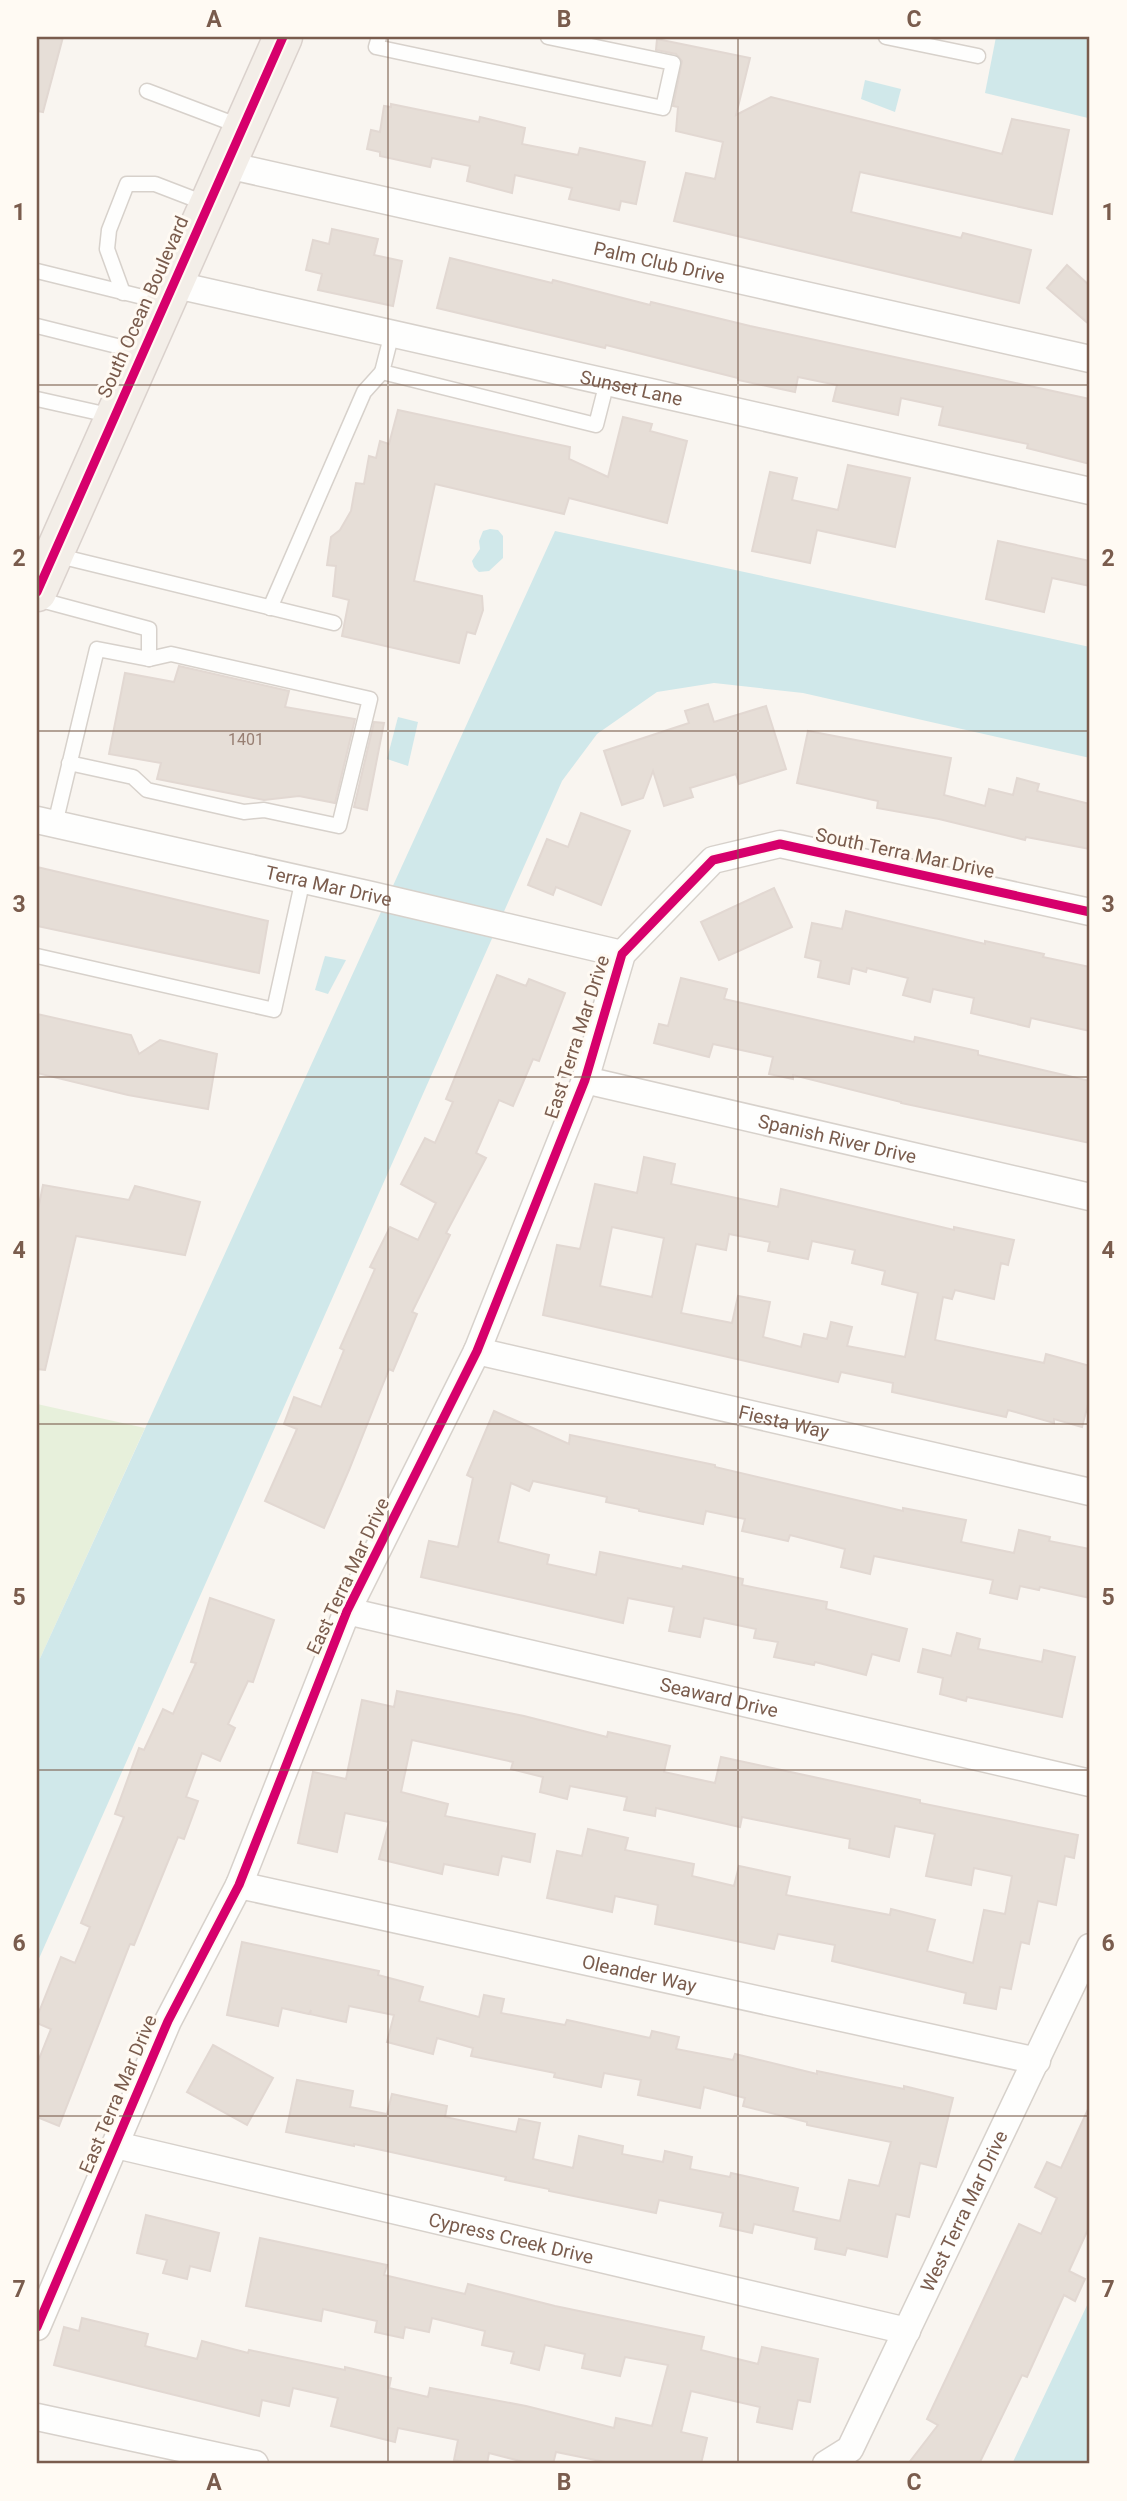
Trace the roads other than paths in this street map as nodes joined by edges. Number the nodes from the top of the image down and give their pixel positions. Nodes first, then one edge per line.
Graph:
1 (283, 37) edge
2 (379, 37) edge
3 (548, 37) edge
4 (886, 37) edge
5 (978, 56) dead end
6 (147, 91) dead end
7 (243, 127) junction
8 (227, 165) junction
9 (208, 204) junction
10 (37, 271) edge
11 (123, 292) junction
12 (168, 293) junction
13 (37, 326) edge
14 (392, 333) junction
15 (142, 352) junction
16 (1090, 359) edge
17 (382, 372) junction
18 (607, 382) junction
19 (37, 399) edge
20 (114, 416) junction
21 (1090, 491) edge
22 (45, 553) edge
23 (37, 592) edge
24 (37, 599) edge
25 (270, 608) junction
26 (334, 623) dead end
27 (149, 659) junction
28 (69, 763) junction
29 (46, 822) edge
30 (713, 860) joint
31 (303, 879) junction
32 (1090, 912) edge
33 (622, 954) junction
34 (37, 956) edge
35 (585, 1080) junction
36 (1090, 1197) edge
37 (477, 1351) junction
38 (1090, 1492) edge
39 (347, 1611) junction
40 (1090, 1783) edge
41 (239, 1885) junction
42 (1090, 1947) edge
43 (1037, 2061) junction
44 (116, 2145) junction
45 (37, 2327) edge
46 (907, 2331) junction
47 (37, 2417) edge
48 (255, 2464) edge
49 (827, 2464) edge

1 - 7 main road, South Ocean Boulevard
2 - 3 lane
4 - 5 lane
6 - 7 lane
7 - 8 main road, South Ocean Boulevard
8 - 9 main road, South Ocean Boulevard
8 - 16 street, Palm Club Drive
9 - 11 lane
9 - 12 main road, South Ocean Boulevard
10 - 11 lane
11 - 12 lane
12 - 14 street, Sunset Lane
12 - 15 main road, South Ocean Boulevard
13 - 15 lane
14 - 17 lane
14 - 18 street, Sunset Lane
15 - 20 main road, South Ocean Boulevard
17 - 18 lane
17 - 25 lane
18 - 21 street, Sunset Lane
19 - 20 lane
20 - 22 main road, South Ocean Boulevard
22 - 23 main road, South Ocean Boulevard
22 - 25 lane
24 - 27 lane
25 - 26 lane
27 - 28 lane
27 - 28 lane
28 - 29 lane
29 - 31 street, Terra Mar Drive
30 - 32 street, South Terra Mar Drive
30 - 33 street, East Terra Mar Drive
31 - 33 street, Terra Mar Drive
31 - 34 lane
33 - 35 street, East Terra Mar Drive
35 - 36 street, Spanish River Drive
35 - 37 street, East Terra Mar Drive
37 - 38 street, Fiesta Way
37 - 39 street, East Terra Mar Drive
39 - 40 street, Seaward Drive
39 - 41 street, East Terra Mar Drive
41 - 43 street, Oleander Way
41 - 44 street, East Terra Mar Drive
42 - 43 street, West Terra Mar Drive
43 - 46 street, West Terra Mar Drive
44 - 45 street, East Terra Mar Drive
44 - 46 street, Cypress Creek Drive
46 - 49 street, West Terra Mar Drive
47 - 48 street

